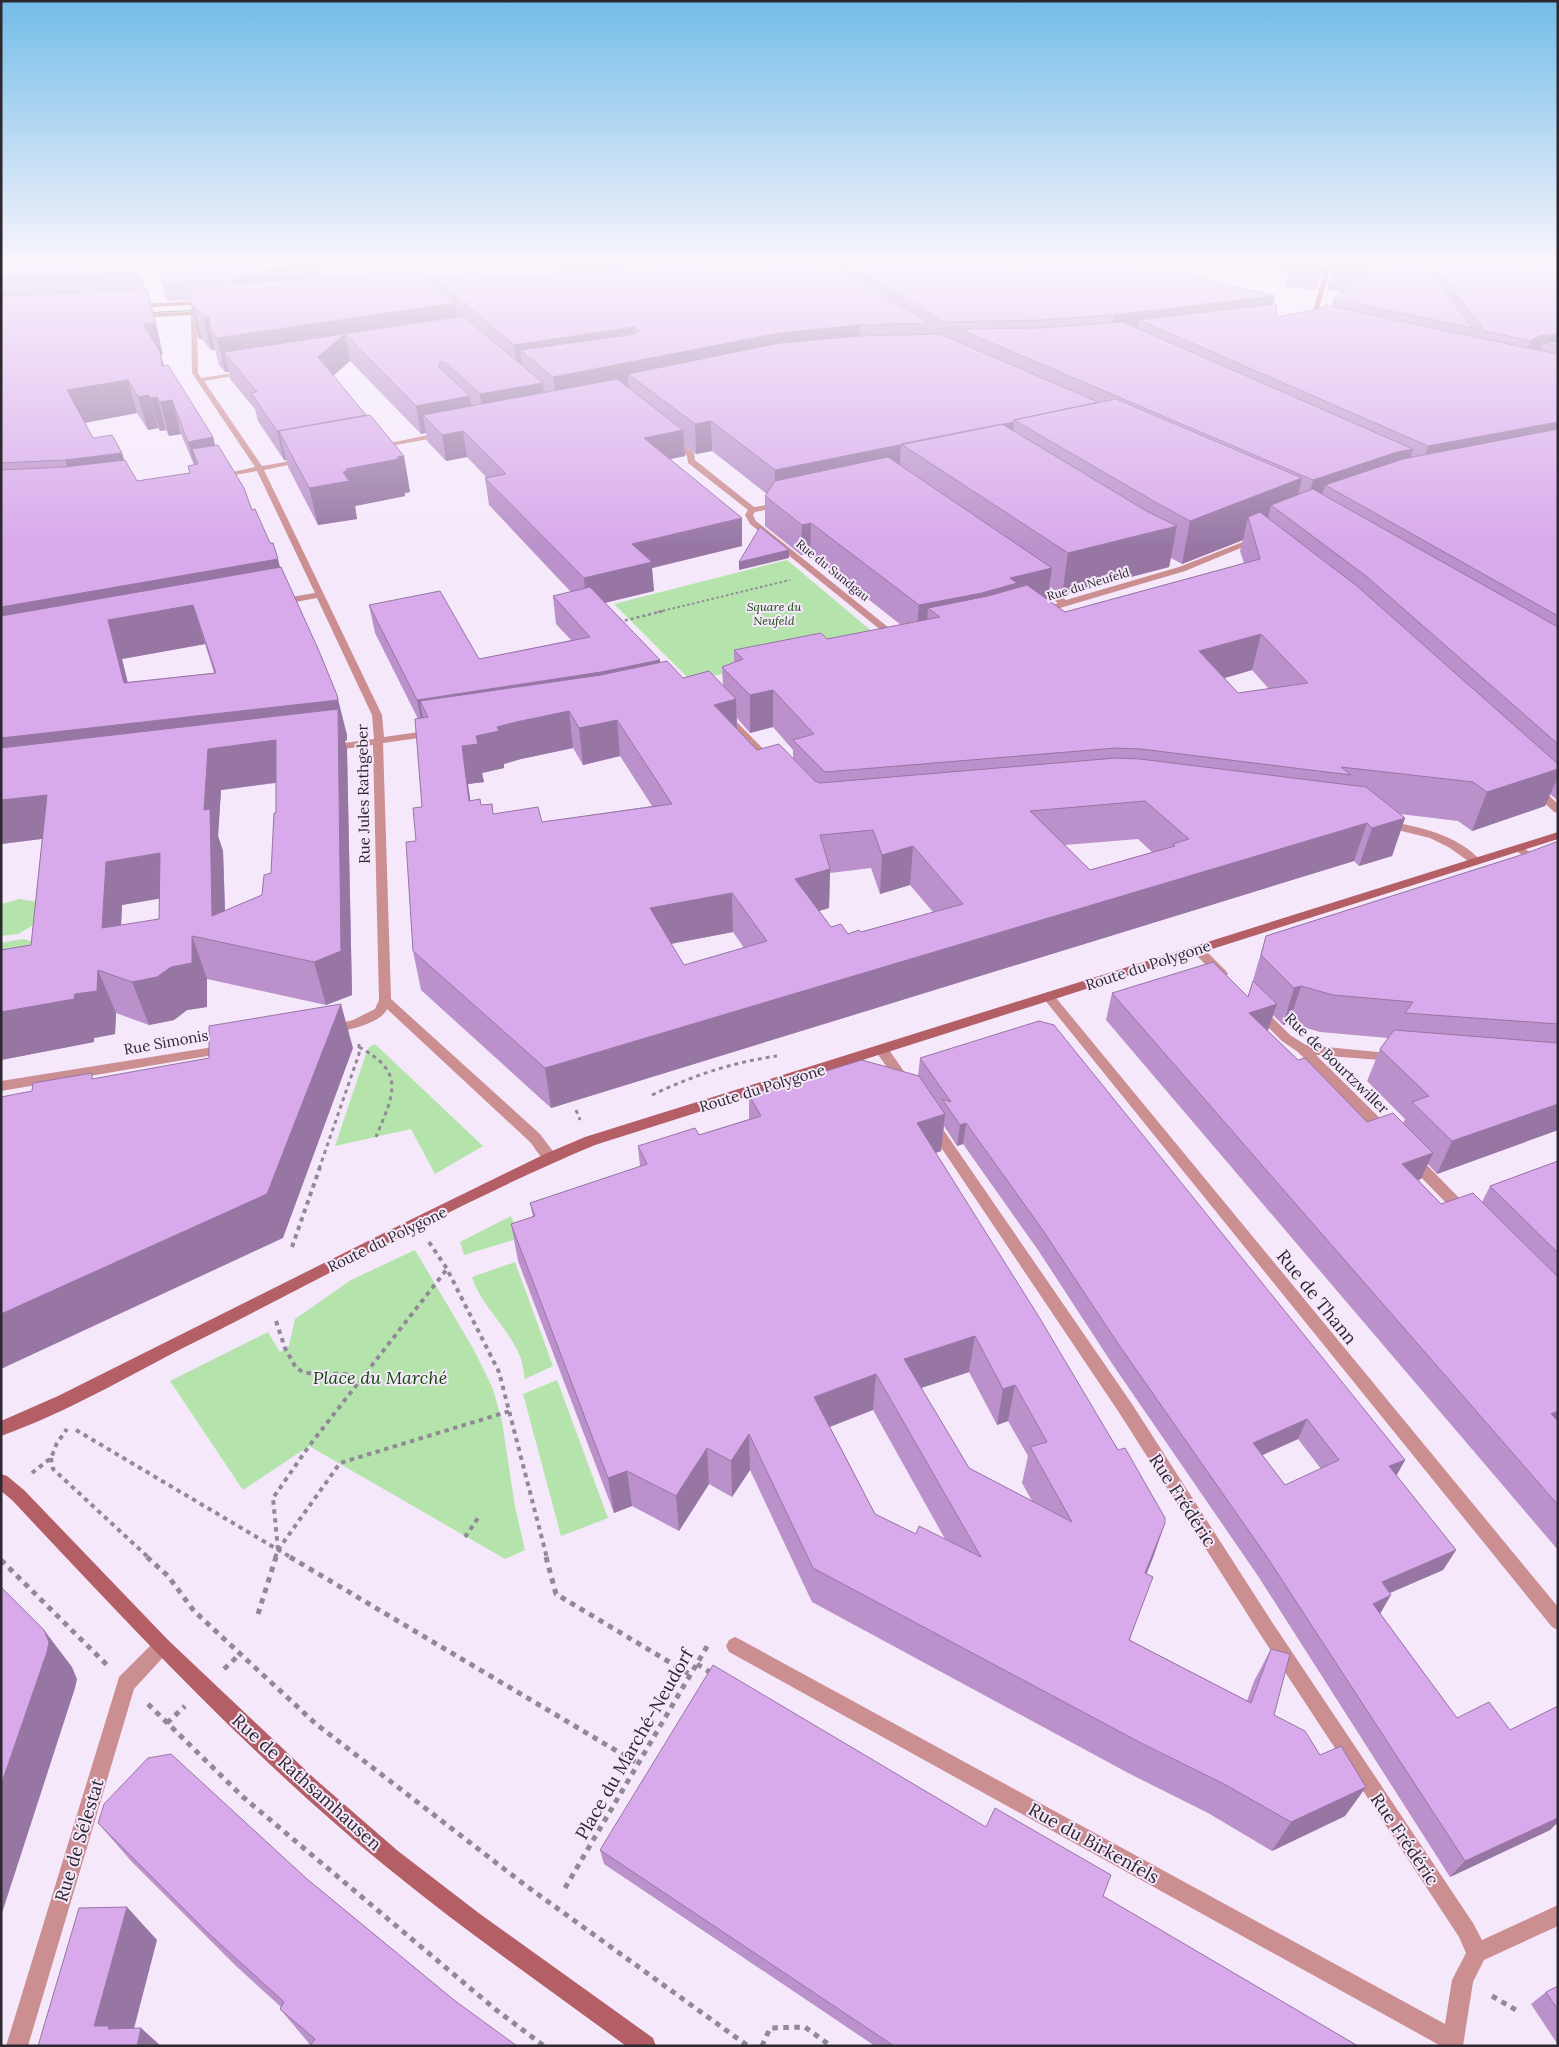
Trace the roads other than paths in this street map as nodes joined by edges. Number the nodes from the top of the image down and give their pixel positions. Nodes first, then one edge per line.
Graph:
1 (195, 356) edge
2 (250, 372) edge
3 (199, 380) junction
4 (454, 432) edge
5 (662, 432) edge
6 (375, 447) edge
7 (306, 460) edge
8 (260, 469) junction
9 (214, 477) edge
10 (794, 501) edge
11 (752, 510) junction
12 (1259, 542) edge
13 (1169, 563) edge
14 (1182, 569) junction
15 (1024, 575) edge
16 (320, 595) junction
17 (269, 604) edge
18 (1066, 604) junction
19 (1028, 614) edge
20 (888, 647) edge
21 (720, 709) edge
22 (442, 732) edge
23 (378, 741) junction
24 (314, 749) edge
25 (774, 766) edge
26 (1528, 783) edge
27 (1558, 810) edge
28 (1372, 823) edge
29 (1558, 835) edge
30 (1519, 848) junction
31 (1476, 862) junction
32 (1558, 870) edge
33 (1197, 949) junction
34 (1233, 985) edge
35 (1048, 996) junction
36 (1246, 998) edge
37 (385, 1000) junction
38 (316, 1034) edge
39 (238, 1047) edge
40 (1303, 1049) junction
41 (882, 1050) junction
42 (1410, 1059) edge
43 (1, 1086) edge
44 (916, 1100) edge
45 (927, 1116) edge
46 (1392, 1139) edge
47 (1406, 1153) edge
48 (550, 1158) junction
49 (1475, 1223) edge
50 (1, 1429) edge
51 (6, 1485) edge
52 (1558, 1620) edge
53 (162, 1646) junction
54 (735, 1646) road end
55 (1558, 1915) edge
56 (1478, 1953) junction
57 (1453, 2043) edge
58 (17, 2046) edge
59 (645, 2046) edge

1 - 3 street, Rue Jules Rathgeber
2 - 3 street
3 - 8 street, Rue Jules Rathgeber
4 - 6 street
5 - 11 street, Rue du Sundgau
7 - 8 street
8 - 9 street
8 - 16 street, Rue Jules Rathgeber
10 - 11 street
11 - 20 street, Rue du Sundgau
12 - 14 street, Rue du Neufeld
13 - 14 street
14 - 18 street, Rue du Neufeld
15 - 18 street
16 - 17 street
16 - 23 street, Rue Jules Rathgeber
18 - 19 street, Rue du Neufeld
21 - 25 street
22 - 23 street
23 - 24 street
23 - 37 street, Rue Jules Rathgeber
26 - 27 street
28 - 31 street
29 - 30 street, Route du Polygone
30 - 31 street, Route du Polygone
30 - 32 street
31 - 33 street, Route du Polygone
33 - 34 street
33 - 35 street, Route du Polygone
35 - 41 street, Route du Polygone
35 - 52 street, Rue de Thann
36 - 40 street, Rue de Bourtzwiller
37 - 38 street
37 - 48 street
39 - 43 street, Rue Simonis
40 - 42 street
40 - 46 street, Rue de Bourtzwiller
41 - 44 street
41 - 48 street, Route du Polygone
45 - 56 street, Rue Frédéric
47 - 49 street
48 - 50 street, Route du Polygone
51 - 53 street, Rue de Rathsamhausen
53 - 58 street, Rue de Sélestat
53 - 59 street, Rue de Rathsamhausen
54 - 57 street, Rue du Birkenfels
55 - 56 street
56 - 57 street

